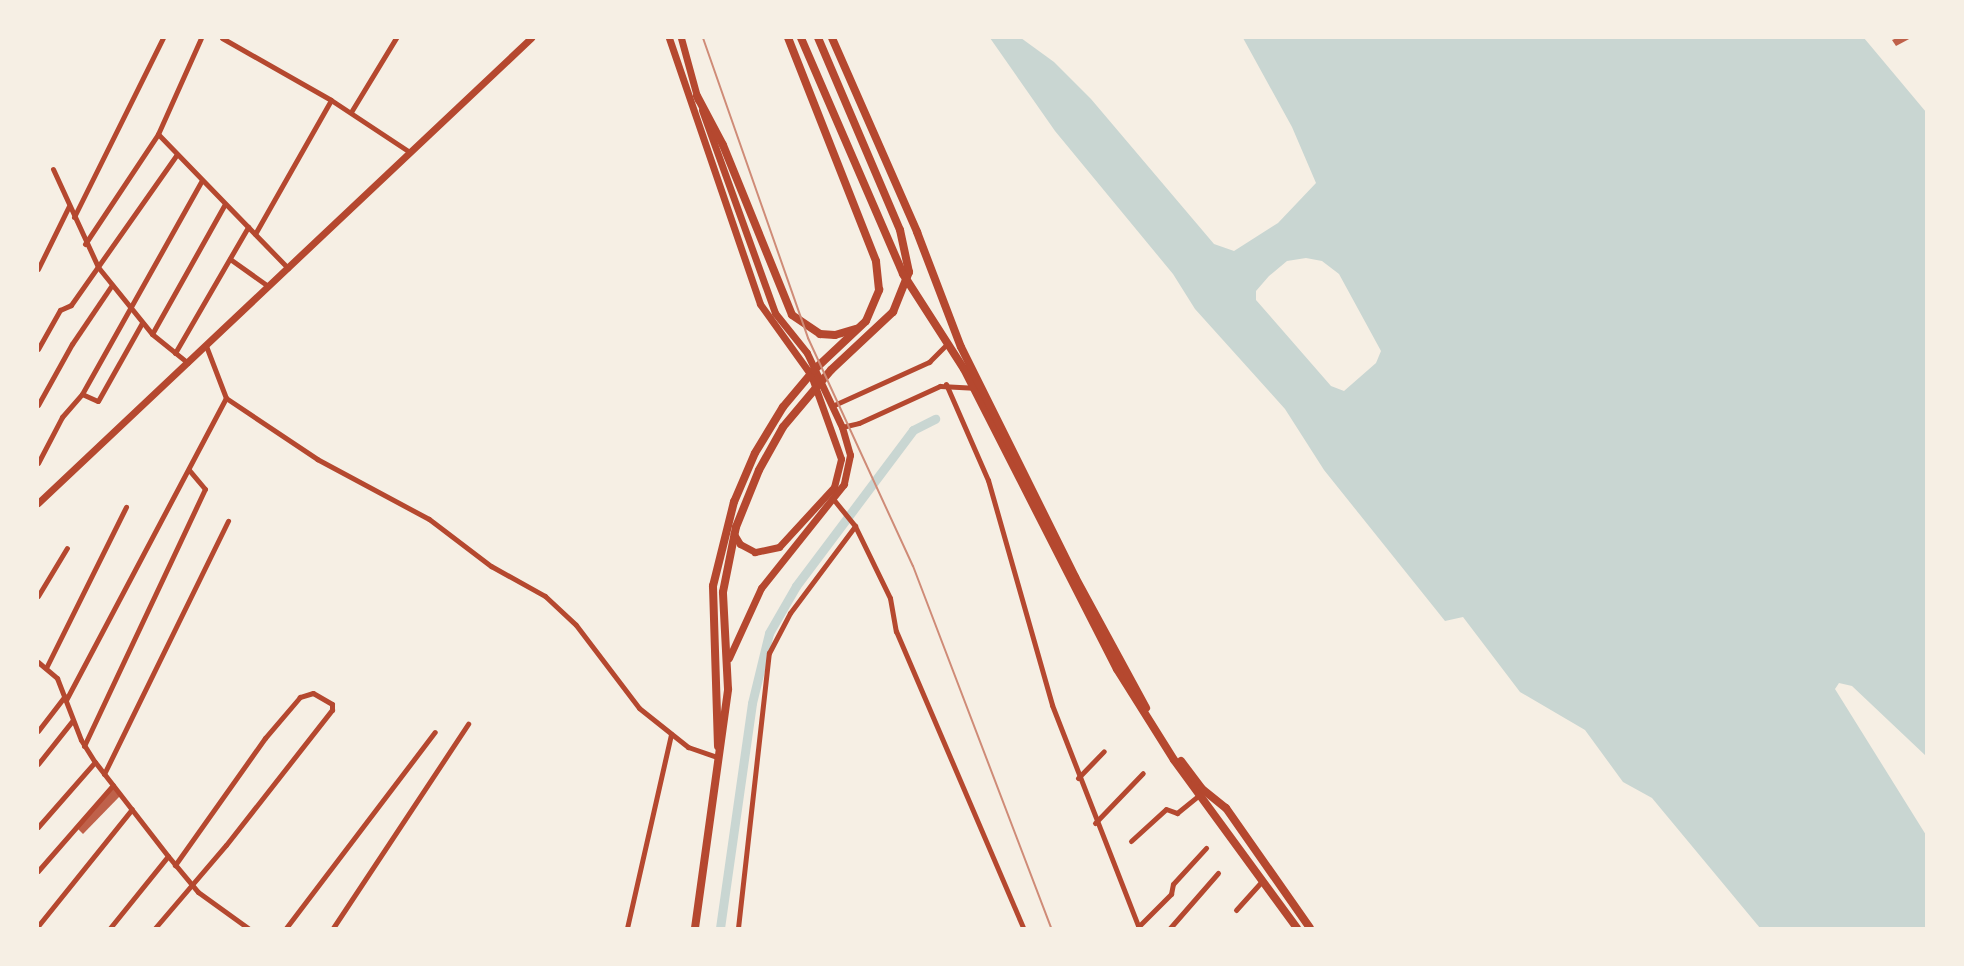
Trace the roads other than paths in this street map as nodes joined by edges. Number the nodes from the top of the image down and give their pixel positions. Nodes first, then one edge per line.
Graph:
1 (163, 38) edge
2 (201, 38) edge
3 (222, 38) edge
4 (396, 38) edge
5 (531, 38) edge
6 (669, 38) edge
7 (681, 38) edge
8 (788, 38) edge
9 (801, 38) edge
10 (818, 38) edge
11 (832, 38) edge
12 (697, 96) junction
13 (331, 100) junction
14 (351, 112) junction
15 (158, 134) junction
16 (408, 151) junction
17 (177, 154) junction
18 (53, 169) dead end
19 (202, 180) junction
20 (225, 204) junction
21 (69, 206) junction
22 (74, 217) junction
23 (248, 227) junction
24 (255, 234) junction
25 (86, 244) junction
26 (230, 259) junction
27 (98, 267) junction
28 (288, 268) junction
29 (38, 269) edge
30 (112, 285) junction
31 (268, 286) junction
32 (130, 308) junction
33 (142, 323) junction
34 (860, 327) junction
35 (152, 334) junction
36 (947, 344) junction
37 (206, 346) junction
38 (38, 349) edge
39 (176, 353) junction
40 (188, 363) junction
41 (946, 384) junction
42 (975, 388) junction
43 (82, 394) junction
44 (226, 398) junction
45 (38, 405) edge
46 (832, 406) junction
47 (842, 427) junction
48 (38, 463) edge
49 (189, 470) junction
50 (834, 500) junction
51 (38, 503) edge
52 (126, 507) dead end
53 (228, 521) dead end
54 (855, 526) junction
55 (734, 534) junction
56 (67, 548) dead end
57 (38, 596) edge
58 (729, 658) junction
59 (41, 667) edge
60 (65, 698) junction
61 (73, 720) junction
62 (468, 724) dead end
63 (38, 731) edge
64 (435, 732) dead end
65 (671, 734) junction
66 (84, 746) junction
67 (718, 747) junction
68 (1104, 751) dead end
69 (717, 757) junction
70 (94, 762) junction
71 (38, 764) edge
72 (1143, 773) dead end
73 (104, 774) junction
74 (1078, 778) junction
75 (113, 785) junction
76 (1198, 795) junction
77 (132, 809) junction
78 (1095, 823) junction
79 (38, 827) edge
80 (1131, 841) dead end
81 (1206, 848) dead end
82 (168, 856) junction
83 (175, 865) junction
84 (38, 871) edge
85 (1218, 873) dead end
86 (1262, 881) junction
87 (192, 886) junction
88 (1236, 910) dead end
89 (38, 926) edge
90 (110, 928) edge
91 (155, 928) edge
92 (248, 928) edge
93 (286, 928) edge
94 (333, 928) edge
95 (627, 928) edge
96 (695, 928) edge
97 (738, 928) edge
98 (1023, 928) edge
99 (1138, 928) edge
100 (1170, 928) edge
101 (1297, 928) edge
102 (1310, 928) edge

1 - 22 street
2 - 15 street
3 - 13 street
4 - 14 street
5 - 16 street
6 - 55 street
7 - 12 street
8 - 34 main road
9 - 36 highway
10 - 55 main road
11 - 102 highway
12 - 34 main road
12 - 46 street
13 - 14 street
13 - 24 street
14 - 16 street
15 - 17 street
15 - 25 street
16 - 28 street
17 - 19 street
17 - 27 street
18 - 21 street
19 - 20 street
19 - 32 street
20 - 23 street
20 - 35 street
21 - 22 street
21 - 29 street
22 - 25 street
23 - 24 street
23 - 26 street
24 - 28 street
25 - 27 street
26 - 31 street
26 - 39 street
27 - 30 street
27 - 38 street
28 - 31 street
30 - 32 street
30 - 45 street
31 - 37 street
32 - 33 street
32 - 43 street
33 - 35 street
33 - 43 street
34 - 67 main road
35 - 39 street
36 - 42 highway
36 - 46 street
37 - 40 street
37 - 44 street
39 - 40 street
40 - 51 street
41 - 42 street
41 - 47 street
41 - 74 street
42 - 76 highway
43 - 48 street
44 - 49 street
44 - 65 street
46 - 47 street
47 - 50 street
49 - 60 street
49 - 66 street
50 - 54 street
50 - 58 street
52 - 59 street
53 - 73 street
54 - 97 street
54 - 98 street
55 - 58 main road
56 - 57 street
58 - 67 main road
59 - 60 street
60 - 61 street
60 - 63 street
61 - 66 street
61 - 71 street
62 - 94 street
64 - 93 street
65 - 69 street
65 - 95 street
66 - 70 street
67 - 69 main road
68 - 74 street
69 - 96 main road
70 - 73 street
70 - 79 street
72 - 78 street
73 - 75 street
74 - 78 street
75 - 77 street
75 - 84 street
76 - 80 street
76 - 86 highway
77 - 82 street
77 - 89 street
78 - 99 street
81 - 99 street
82 - 83 street
82 - 90 street
83 - 87 street
83 - 87 street
85 - 100 street
86 - 88 street
86 - 101 highway
87 - 91 street
87 - 92 street

